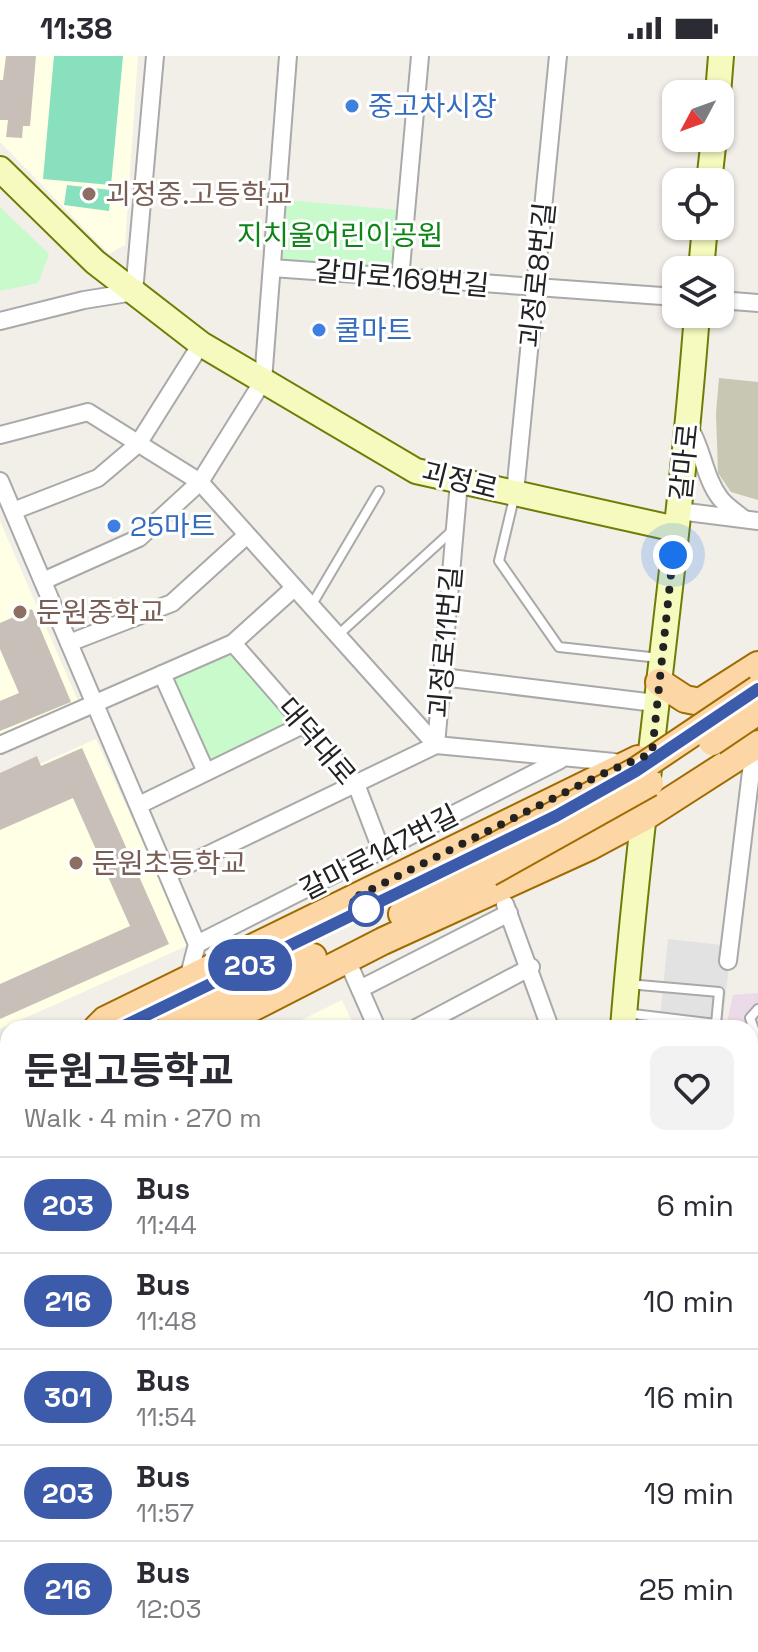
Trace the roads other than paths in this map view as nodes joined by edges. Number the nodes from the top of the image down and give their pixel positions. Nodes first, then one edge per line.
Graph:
1 (155, 56) edge
2 (288, 56) edge
3 (420, 56) edge
4 (558, 56) edge
5 (721, 56) edge
6 (719, 80) edge
7 (0, 169) edge
8 (272, 268) junction
9 (400, 279) junction
10 (535, 289) junction
11 (134, 292) junction
12 (662, 296) edge
13 (734, 301) edge
14 (758, 303) edge
15 (0, 321) edge
16 (696, 328) edge
17 (201, 344) junction
18 (263, 381) junction
19 (689, 427) junction
20 (0, 435) edge
21 (138, 444) junction
22 (200, 482) junction
23 (459, 482) junction
24 (1, 486) edge
25 (379, 491) dead end
26 (515, 493) junction
27 (13, 511) junction
28 (678, 520) junction
29 (751, 520) edge
30 (454, 529) junction
31 (247, 535) junction
32 (43, 581) junction
33 (294, 588) junction
34 (311, 606) junction
35 (338, 636) junction
36 (69, 643) junction
37 (233, 643) junction
38 (758, 665) edge
39 (162, 674) junction
40 (442, 677) junction
41 (659, 681) junction
42 (758, 689) edge
43 (95, 704) junction
44 (758, 711) edge
45 (305, 724) junction
46 (0, 745) edge
47 (436, 745) junction
48 (756, 745) edge
49 (652, 753) junction
50 (561, 759) junction
51 (614, 762) dead end
52 (206, 772) junction
53 (356, 784) junction
54 (139, 805) junction
55 (643, 818) junction
56 (382, 852) junction
57 (168, 874) junction
58 (494, 883) junction
59 (197, 944) junction
60 (347, 960) junction
61 (728, 961) dead end
62 (531, 967) junction
63 (188, 979) junction
64 (628, 984) junction
65 (360, 989) junction
66 (236, 995) junction
67 (758, 1009) edge
68 (750, 1018) edge
69 (105, 1020) edge
70 (141, 1020) edge
71 (185, 1020) edge
72 (213, 1020) edge
73 (229, 1020) edge
74 (374, 1020) edge
75 (431, 1020) edge
76 (547, 1020) edge
77 (624, 1020) edge
78 (716, 1020) edge

1 - 11 street
2 - 8 street
3 - 9 street
4 - 10 street, 괴정로8번길
5 - 6 main road
7 - 11 main road, 괴정로
8 - 9 street, 갈마로169번길
8 - 18 street
9 - 10 street, 갈마로169번길
10 - 12 street, 갈마로169번길
10 - 26 street, 괴정로8번길
11 - 15 street
11 - 17 main road, 괴정로
13 - 14 street
16 - 19 main road, 갈마로
17 - 18 main road, 괴정로
17 - 21 street
18 - 22 street
18 - 23 main road, 괴정로
19 - 28 main road, 갈마로
19 - 29 street
20 - 21 street
21 - 22 street
21 - 27 street
22 - 31 street
22 - 32 street
23 - 26 main road, 괴정로
23 - 30 street, 괴정로11번길
24 - 27 street
25 - 34 lane
26 - 28 main road, 괴정로
26 - 41 lane
27 - 32 street
28 - 29 street
28 - 41 main road, 갈마로
30 - 35 lane, 괴정로11번길
30 - 40 street, 괴정로11번길
31 - 33 street
31 - 36 street
32 - 36 street
33 - 34 street
33 - 37 street
34 - 35 street
35 - 47 street
36 - 43 street
37 - 39 street
37 - 45 street, 대덕대로
38 - 41 main road
39 - 43 street
39 - 52 street
40 - 41 street
40 - 47 street, 괴정로11번길
41 - 49 main road, 갈마로
42 - 58 main road, bridge
43 - 46 street
43 - 54 street
44 - 58 main road, bridge
45 - 52 street
45 - 53 street, 대덕대로
47 - 50 street
47 - 53 street, 괴정로11번길
48 - 55 main road
48 - 61 street
49 - 55 main road, 갈마로
49 - 63 main road
50 - 51 street
50 - 56 street, 갈마로147번길
52 - 54 street
53 - 56 street, 대덕대로
53 - 57 street, 괴정로11번길
54 - 57 street
55 - 58 main road
55 - 64 main road, 갈마로
56 - 59 street, 갈마로147번길
57 - 59 street
58 - 60 main road
58 - 62 street
58 - 65 street
58 - 66 main road
58 - 70 main road
59 - 63 street
60 - 65 street
60 - 73 main road
62 - 75 street
62 - 76 street
63 - 69 main road
64 - 77 main road, 갈마로
64 - 78 lane
65 - 74 street
66 - 71 main road
66 - 72 main road
67 - 68 lane

